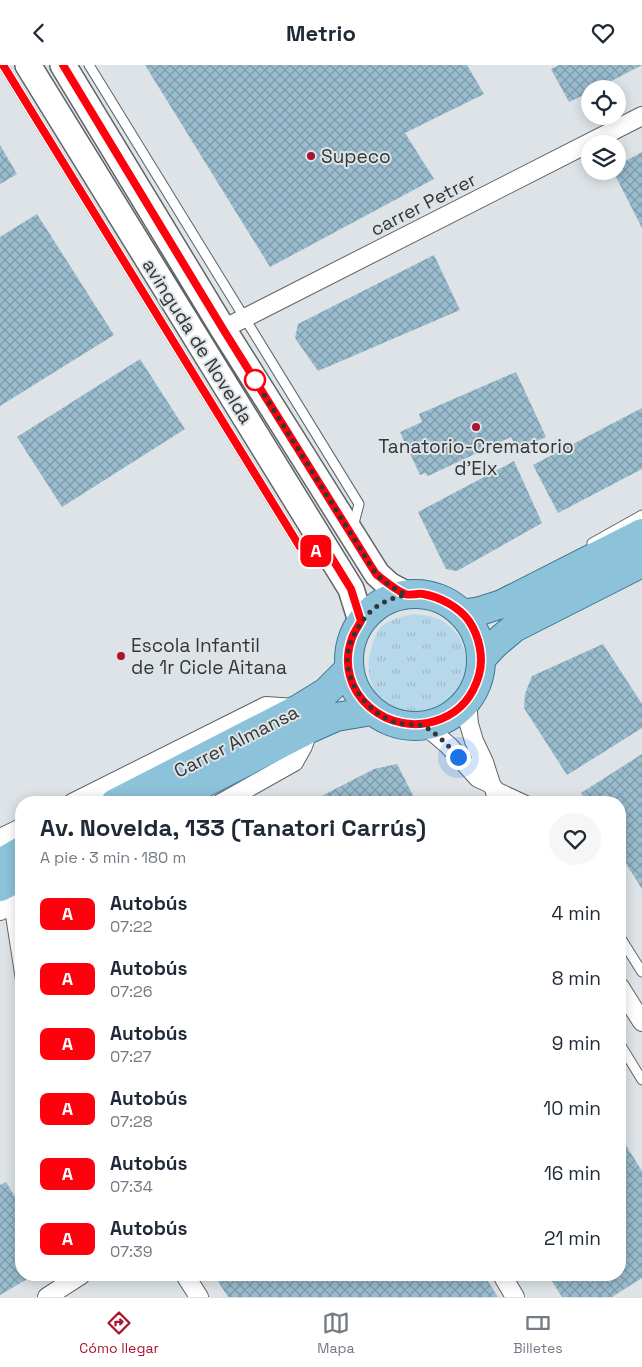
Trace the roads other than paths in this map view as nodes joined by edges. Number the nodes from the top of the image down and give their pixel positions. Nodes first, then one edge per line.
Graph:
1 (3, 65) edge
2 (28, 65) edge
3 (63, 65) edge
4 (89, 65) edge
5 (642, 116) edge
6 (245, 319) junction
7 (223, 329) junction
8 (642, 515) edge
9 (352, 532) junction
10 (642, 533) edge
11 (586, 547) dead end
12 (330, 555) junction
13 (571, 558) dead end
14 (642, 563) edge
15 (642, 574) edge
16 (534, 588) junction
17 (406, 595) junction
18 (573, 598) junction
19 (462, 614) junction
20 (361, 621) junction
21 (481, 659) junction
22 (349, 669) junction
23 (466, 702) junction
24 (372, 711) junction
25 (305, 719) junction
26 (421, 725) junction
27 (491, 784) junction
28 (86, 796) edge
29 (131, 796) edge
30 (178, 796) edge
31 (236, 796) edge
32 (491, 796) edge
33 (499, 796) edge
34 (517, 796) edge
35 (15, 830) edge
36 (0, 838) edge
37 (15, 854) edge
38 (0, 863) edge
39 (15, 888) edge
40 (8, 901) edge
41 (15, 945) edge
42 (626, 947) edge
43 (642, 972) edge
44 (626, 997) edge
45 (642, 1022) edge
46 (626, 1054) edge
47 (642, 1079) edge
48 (72, 1281) edge
49 (189, 1281) edge
50 (506, 1281) edge
51 (47, 1297) edge
52 (199, 1297) edge
53 (515, 1297) edge

1 - 12 lane
2 - 12 main road, avinguda de Novelda
3 - 7 main road, avinguda de Novelda
4 - 6 lane
5 - 6 street, carrer Petrer
6 - 7 street, carrer Petrer
6 - 9 lane
7 - 9 main road, avinguda de Novelda
8 - 11 lane
9 - 17 main road, avinguda de Novelda
10 - 16 main road
12 - 20 main road, avinguda de Novelda
13 - 16 lane
14 - 18 main road
15 - 18 lane
16 - 19 main road
17 - 19 main road
17 - 20 main road
18 - 21 main road
19 - 21 main road
20 - 22 main road
21 - 23 main road
22 - 24 main road
22 - 25 main road, Carrer Almansa
23 - 26 main road
23 - 27 street
24 - 25 main road
24 - 26 main road
25 - 28 street
25 - 29 main road, Carrer Almansa
25 - 30 main road
25 - 31 street
26 - 27 street
27 - 32 lane
27 - 33 street
27 - 34 lane
35 - 36 street
37 - 38 main road
39 - 40 main road
40 - 41 lane
42 - 43 lane
44 - 45 street
46 - 47 lane
48 - 51 street
49 - 52 street
50 - 53 street

